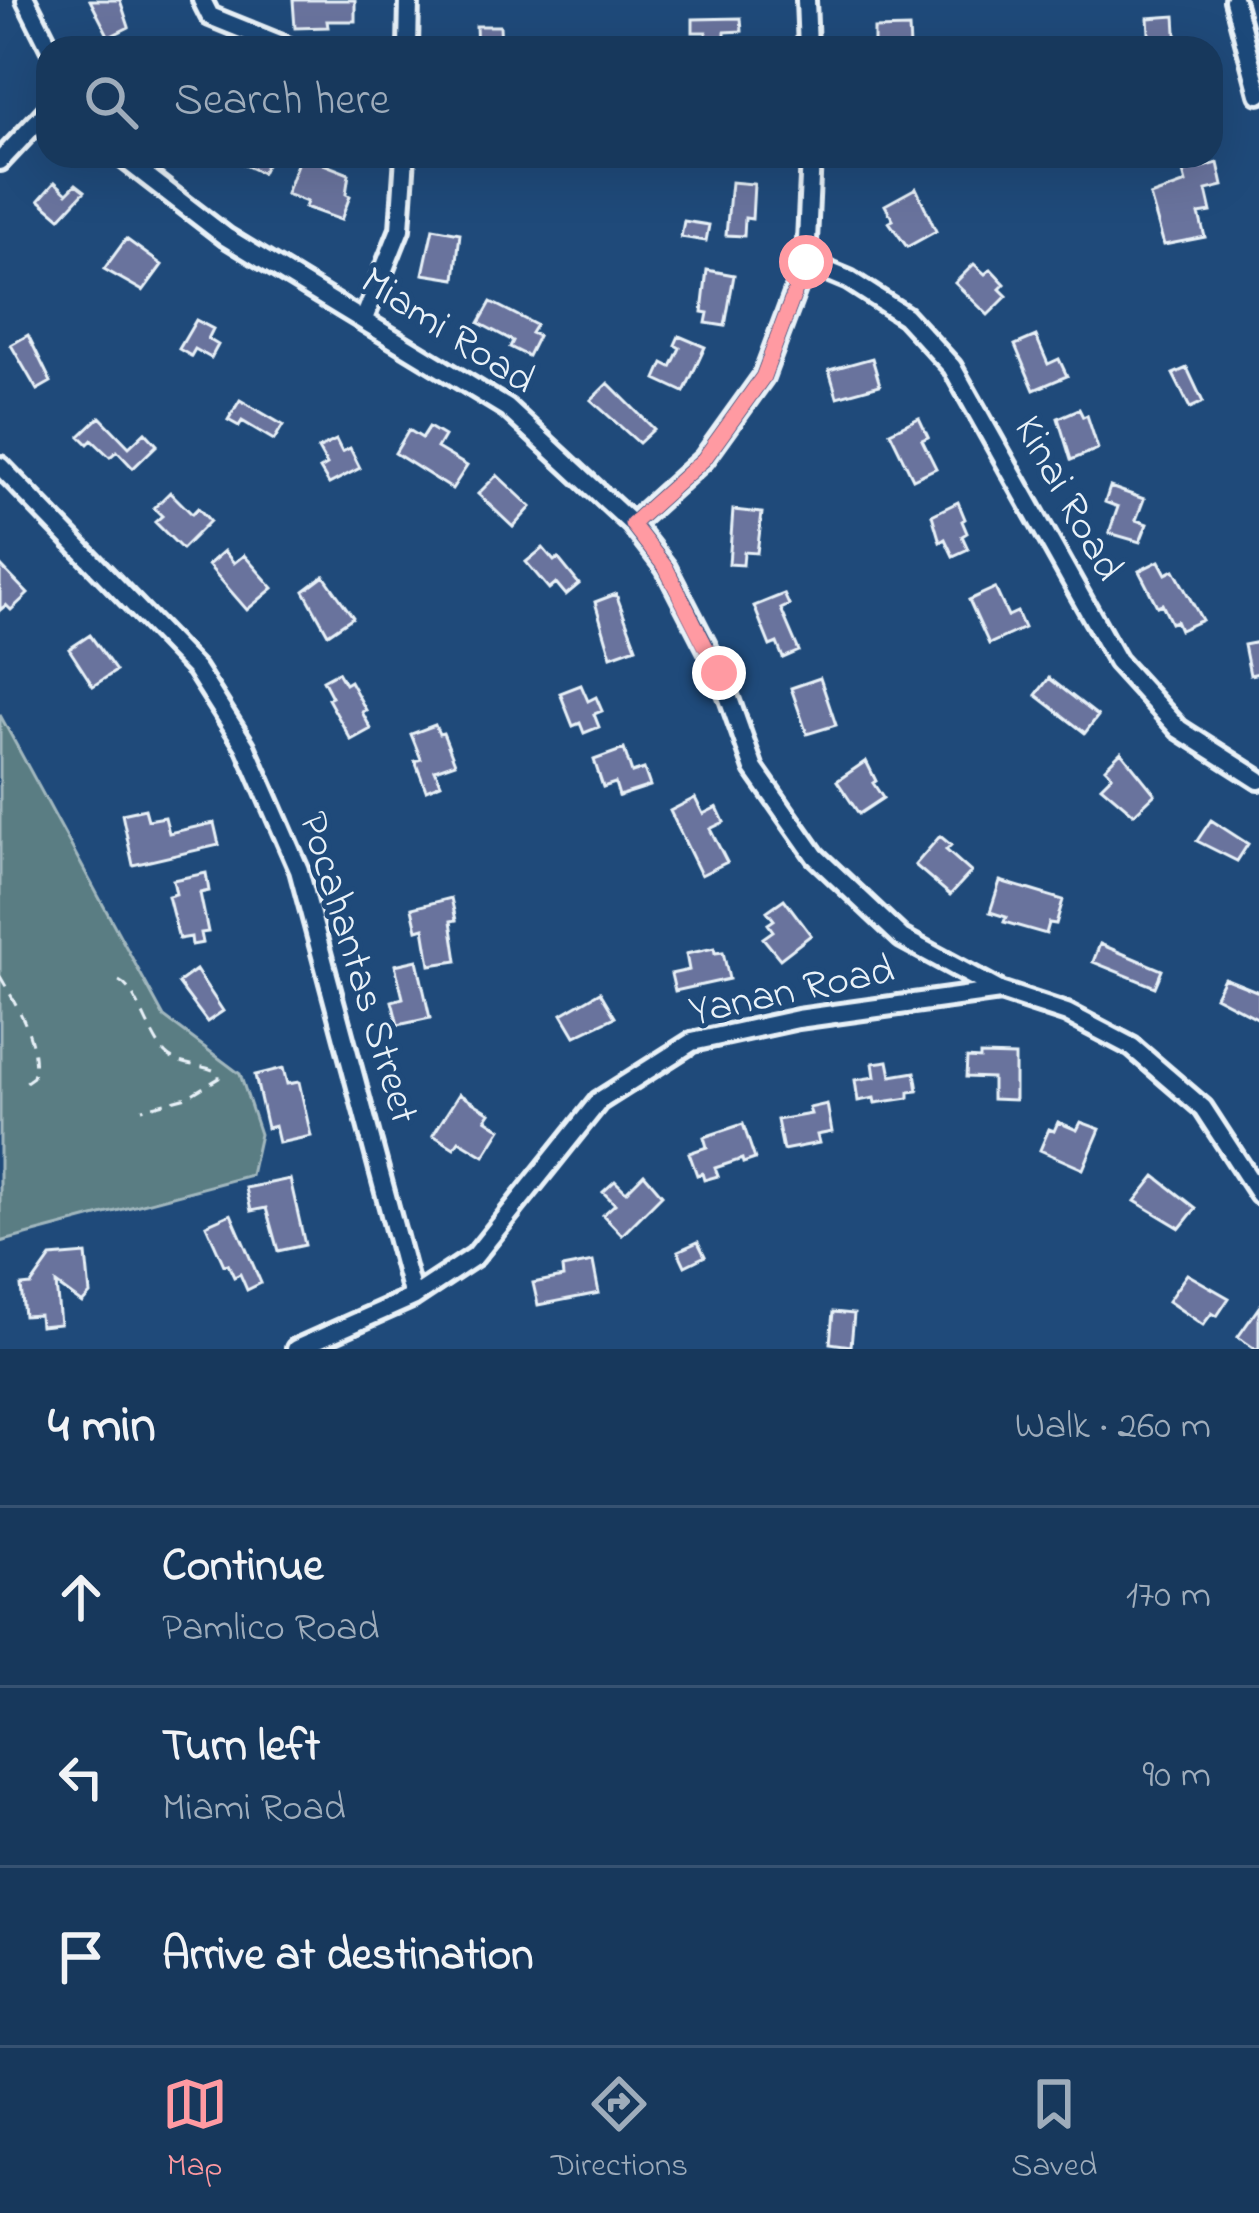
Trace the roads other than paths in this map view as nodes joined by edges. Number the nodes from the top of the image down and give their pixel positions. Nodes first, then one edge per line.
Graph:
1 (26, 0) edge
2 (202, 0) edge
3 (409, 0) edge
4 (806, 0) edge
5 (1234, 0) edge
6 (44, 36) edge
7 (259, 36) edge
8 (408, 36) edge
9 (808, 36) edge
10 (1259, 94) edge
11 (36, 123) edge
12 (0, 161) edge
13 (137, 168) edge
14 (404, 168) edge
15 (810, 168) edge
16 (806, 262) junction
17 (364, 320) junction
18 (0, 466) edge
19 (632, 524) junction
20 (1259, 780) edge
21 (1000, 991) junction
22 (1259, 1195) edge
23 (413, 1297) junction
24 (296, 1349) edge

1 - 6 street
2 - 7 street
3 - 8 street
4 - 9 street
5 - 10 street
11 - 12 street
13 - 17 street, Miami Road
14 - 17 street
15 - 16 street
16 - 19 street
16 - 20 street, Kinai Road
17 - 19 street, Miami Road
18 - 23 street, Pocahantas Street
19 - 21 street, Miami Road
21 - 22 street, Yanan Road
21 - 23 street, Yanan Road
23 - 24 street, Yanan Road

